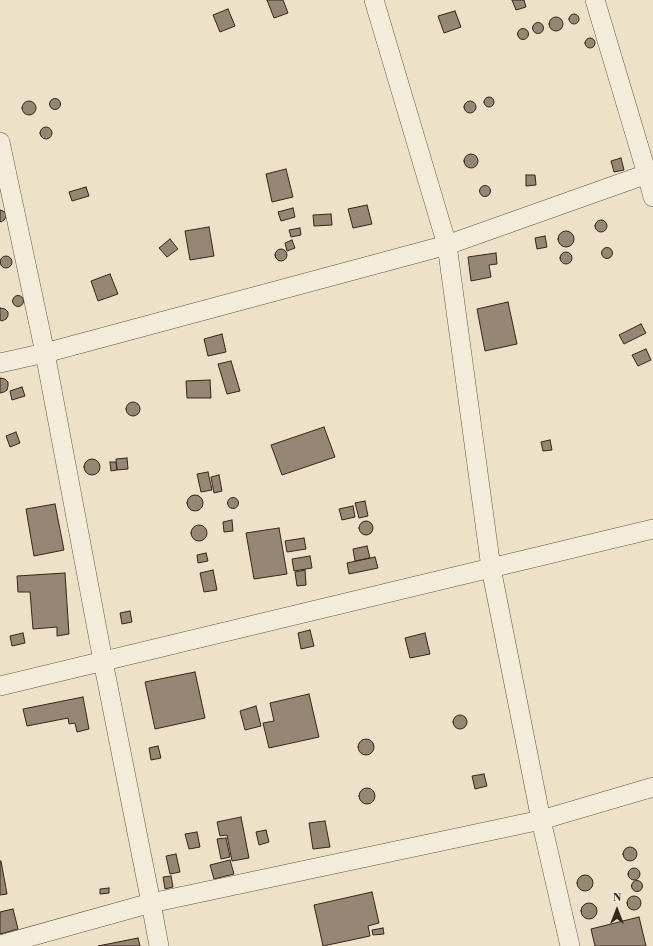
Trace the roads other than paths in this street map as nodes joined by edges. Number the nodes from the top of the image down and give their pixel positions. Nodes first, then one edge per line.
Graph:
1 (374, 0) edge
2 (595, 0) edge
3 (0, 142) edge
4 (650, 173) edge
5 (653, 196) edge
6 (447, 245) junction
7 (45, 353) junction
8 (0, 363) edge
9 (653, 529) edge
10 (491, 568) junction
11 (103, 661) junction
12 (0, 686) edge
13 (653, 787) edge
14 (541, 820) junction
15 (151, 903) junction
16 (0, 945) edge
17 (159, 946) edge
18 (570, 946) edge

1 - 6 street
2 - 4 street
3 - 7 street
4 - 5 street
4 - 6 street
6 - 7 street
6 - 10 street
7 - 8 street
7 - 11 street
9 - 10 street
10 - 11 street
10 - 14 street
11 - 12 street
11 - 15 street
13 - 14 street
14 - 15 street
14 - 18 street
15 - 16 street
15 - 17 street

